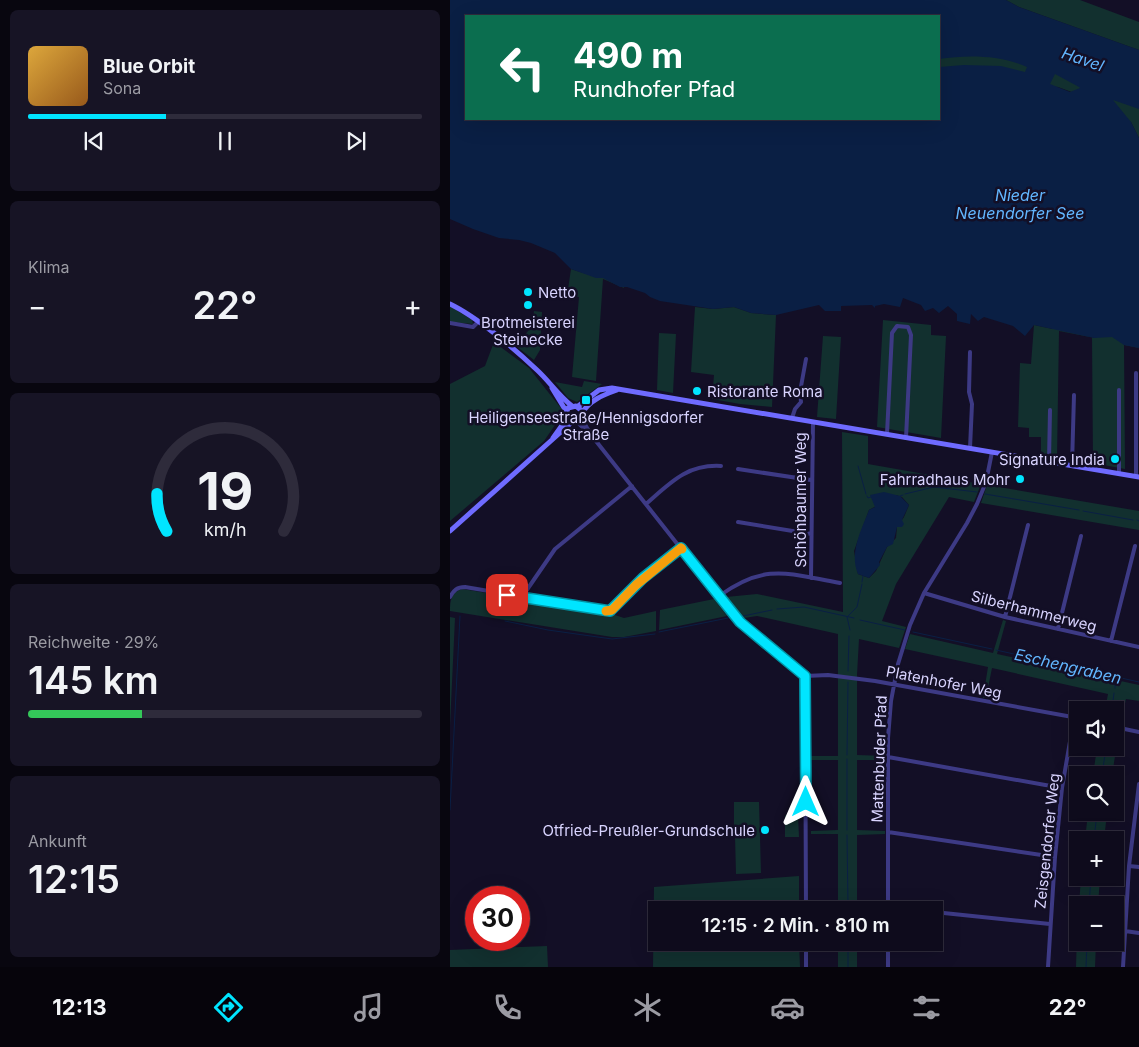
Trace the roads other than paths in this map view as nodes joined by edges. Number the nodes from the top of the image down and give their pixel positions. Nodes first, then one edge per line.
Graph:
1 (450, 304) edge
2 (478, 322) junction
3 (450, 323) edge
4 (970, 352) dead end
5 (806, 358) dead end
6 (1136, 373) dead end
7 (618, 390) junction
8 (1119, 390) dead end
9 (556, 392) junction
10 (1074, 395) dead end
11 (575, 407) junction
12 (1050, 410) dead end
13 (566, 414) junction
14 (792, 418) junction
15 (578, 419) junction
16 (813, 422) junction
17 (886, 434) junction
18 (906, 438) junction
19 (551, 440) junction
20 (970, 448) junction
21 (992, 452) junction
22 (1049, 461) junction
23 (1072, 465) junction
24 (721, 466) dead end
25 (738, 468) dead end
26 (1119, 473) junction
27 (1138, 477) edge
28 (811, 480) junction
29 (632, 486) junction
30 (646, 504) junction
31 (738, 522) dead end
32 (1028, 525) dead end
33 (450, 530) edge
34 (811, 534) junction
35 (1081, 536) dead end
36 (1135, 546) dead end
37 (681, 548) junction
38 (811, 578) junction
39 (840, 583) dead end
40 (924, 593) junction
41 (720, 596) junction
42 (450, 597) edge
43 (522, 597) junction
44 (1005, 617) junction
45 (1058, 629) junction
46 (1111, 641) junction
47 (1139, 647) edge
48 (805, 676) junction
49 (894, 684) junction
50 (1069, 717) edge
51 (1124, 729) edge
52 (1139, 732) edge
53 (1069, 753) edge
54 (888, 757) junction
55 (1139, 784) edge
56 (1062, 788) junction
57 (1138, 801) edge
58 (888, 832) junction
59 (1054, 857) junction
60 (1129, 866) junction
61 (1139, 867) edge
62 (806, 901) edge
63 (888, 901) edge
64 (943, 913) edge
65 (1050, 924) junction
66 (1125, 931) junction
67 (1139, 932) edge
68 (806, 951) edge
69 (888, 951) edge
70 (806, 967) edge
71 (888, 967) edge
72 (1048, 967) edge
73 (1123, 967) edge

1 - 2 main road
2 - 3 street
2 - 9 main road
4 - 20 street
5 - 14 street
6 - 27 street
7 - 11 main road
7 - 14 main road
7 - 15 main road
8 - 26 street
9 - 11 main road
9 - 13 main road
10 - 23 street
11 - 13 main road
11 - 15 main road
12 - 22 street
13 - 15 main road
13 - 19 main road
14 - 16 main road
15 - 19 main road
15 - 29 street
16 - 17 main road
16 - 28 street, Schönbaumer Weg
17 - 18 main road
17 - 18 street
18 - 20 main road
19 - 33 main road
20 - 21 main road
21 - 22 main road
21 - 40 street, Mattenbuder Pfad
22 - 23 main road
23 - 26 main road
24 - 30 street
25 - 28 street
26 - 27 main road
28 - 34 street, Schönbaumer Weg
29 - 30 street
29 - 43 street
30 - 37 street
31 - 34 street
32 - 44 street
34 - 38 street, Schönbaumer Weg
35 - 45 street
36 - 46 street
37 - 41 street
37 - 43 street
38 - 39 street
38 - 41 street
40 - 44 street, Silberhammerweg
40 - 49 street, Mattenbuder Pfad
41 - 48 street
42 - 43 street
44 - 45 street, Silberhammerweg
45 - 46 street, Silberhammerweg
46 - 47 street, Silberhammerweg
48 - 49 street, Platenhofer Weg
48 - 62 street
49 - 50 street, Platenhofer Weg
49 - 54 street, Mattenbuder Pfad
51 - 52 street
53 - 56 street, Zeisgendorfer Weg
54 - 56 street
54 - 58 street, Mattenbuder Pfad
55 - 57 street
56 - 59 street, Zeisgendorfer Weg
57 - 60 street
58 - 59 street
58 - 63 street, Mattenbuder Pfad
59 - 65 street, Zeisgendorfer Weg
60 - 61 street
60 - 66 street
64 - 65 street
65 - 72 street, Zeisgendorfer Weg
66 - 67 street
66 - 73 street
68 - 70 street
69 - 71 street

